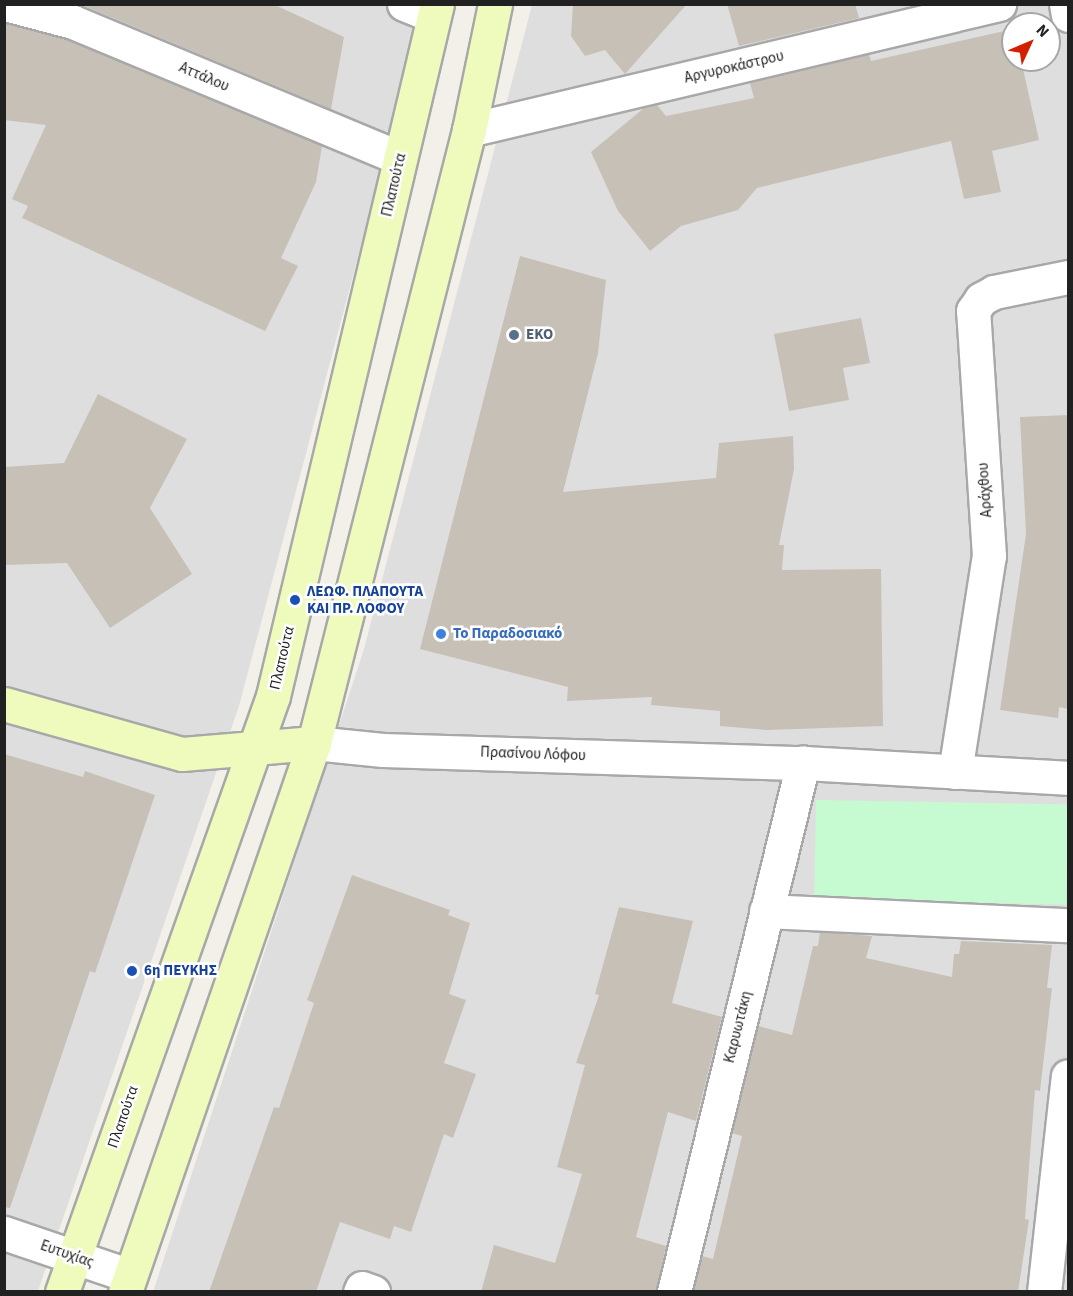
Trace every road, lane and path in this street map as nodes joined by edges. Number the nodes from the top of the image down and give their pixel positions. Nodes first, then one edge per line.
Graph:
1 (5, 4) edge
2 (404, 4) edge
3 (495, 4) edge
4 (999, 4) edge
5 (1066, 4) edge
6 (436, 10) edge
7 (1068, 15) edge
8 (469, 129) junction
9 (400, 158) junction
10 (1068, 277) edge
11 (4, 704) edge
12 (314, 743) junction
13 (258, 747) junction
14 (803, 763) junction
15 (955, 772) junction
16 (1068, 778) edge
17 (766, 911) junction
18 (1068, 925) edge
19 (1068, 1076) edge
20 (4, 1233) edge
21 (74, 1255) junction
22 (127, 1284) edge
23 (62, 1292) edge
24 (360, 1292) edge
25 (373, 1292) edge
26 (674, 1292) edge
27 (1044, 1292) edge

1 - 9 street, Αττάλου
2 - 6 street
3 - 8 main road
4 - 8 street, Αργυροκάστρου
5 - 7 street
6 - 9 main road, Πλαπούτα
8 - 12 main road
9 - 13 main road, Πλαπούτα
10 - 15 street, Αράχθου
11 - 13 main road, Πρασίνου Λόφου
12 - 13 main road, Πρασίνου Λόφου
12 - 14 street, Πρασίνου Λόφου
12 - 22 main road
13 - 21 main road, Πλαπούτα
14 - 15 street, Πρασίνου Λόφου
14 - 17 street, Καρυωτάκη
15 - 16 street, Πρασίνου Λόφου
17 - 18 street
17 - 26 street, Καρυωτάκη
19 - 27 street
20 - 21 street, Ευτυχίας
21 - 22 street, Ευτυχίας
21 - 23 main road, Πλαπούτα
24 - 25 street

